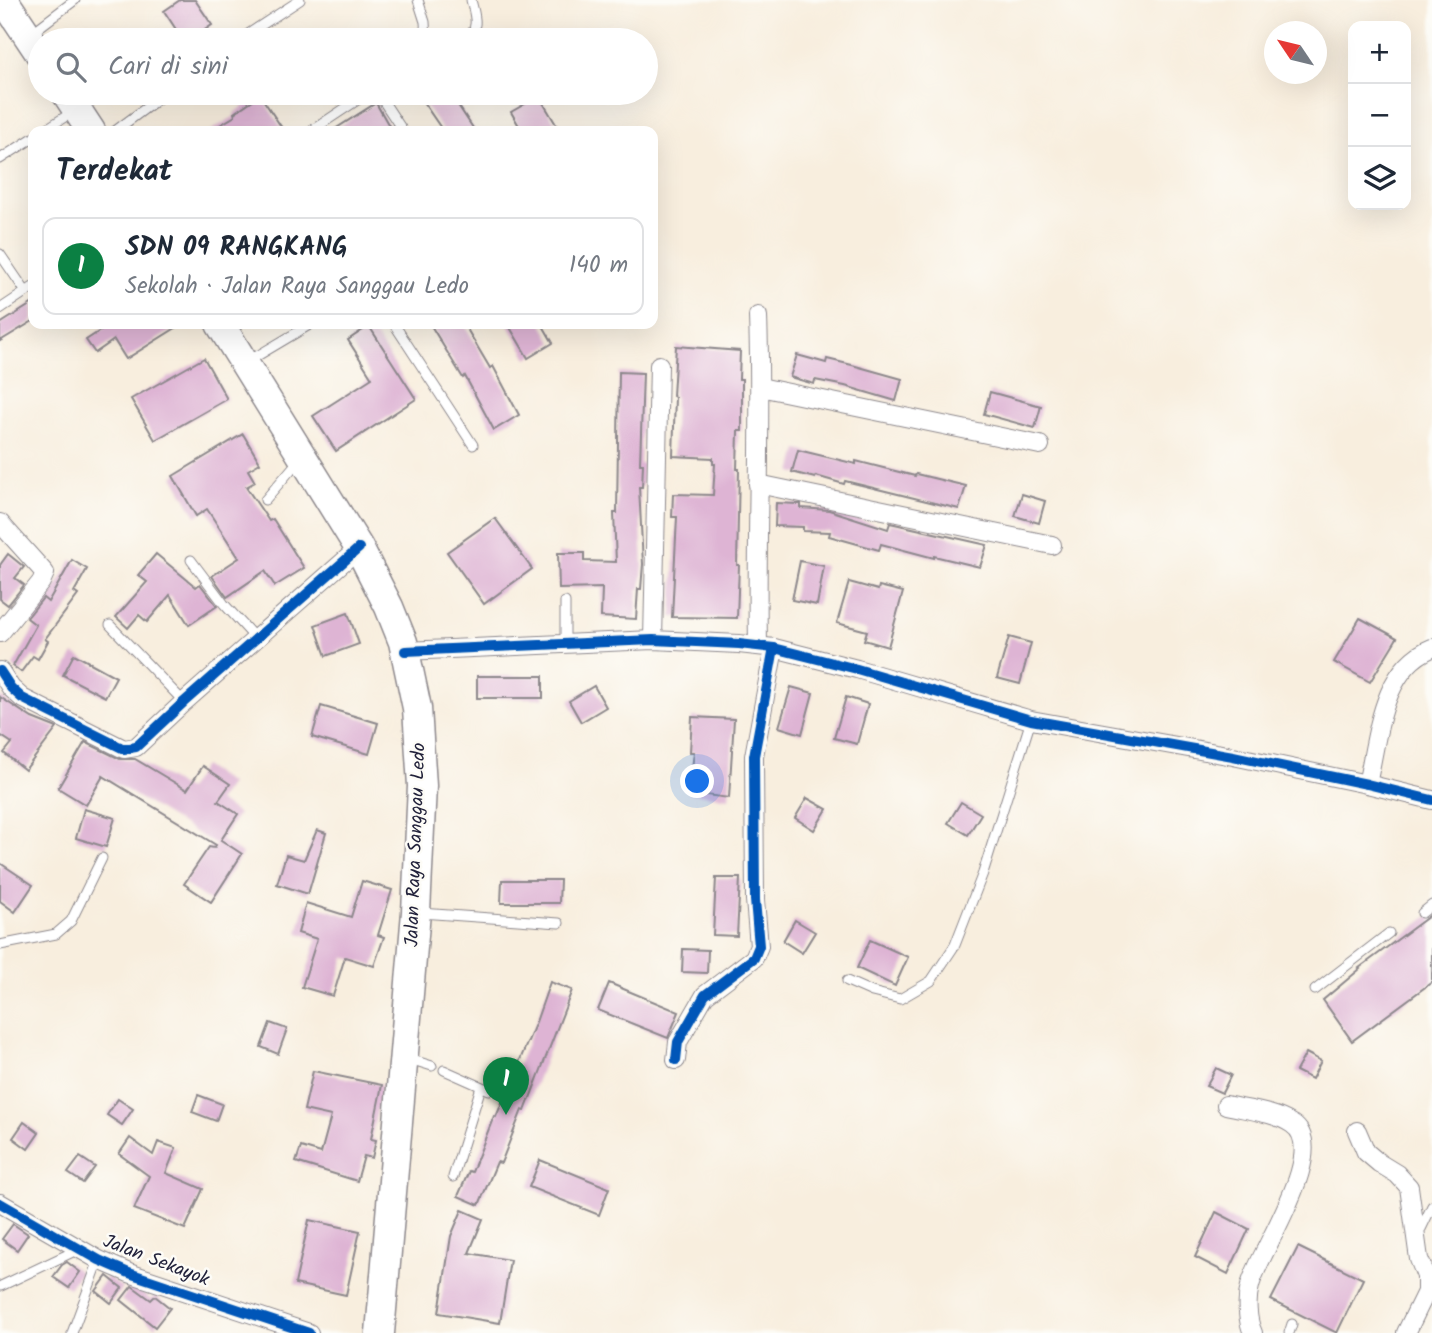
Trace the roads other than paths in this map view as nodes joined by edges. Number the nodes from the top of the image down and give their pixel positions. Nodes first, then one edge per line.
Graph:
1 (4, 0) edge
2 (75, 0) edge
3 (300, 0) edge
4 (418, 0) edge
5 (471, 0) edge
6 (49, 28) edge
7 (257, 28) edge
8 (425, 28) edge
9 (475, 28) edge
10 (28, 36) edge
11 (150, 105) edge
12 (350, 105) edge
13 (386, 105) edge
14 (78, 111) edge
15 (52, 126) edge
16 (122, 126) edge
17 (318, 126) edge
18 (400, 126) edge
19 (28, 141) edge
20 (0, 159) edge
21 (0, 254) edge
22 (28, 288) edge
23 (28, 291) edge
24 (0, 309) edge
25 (758, 316) dead end
26 (223, 329) edge
27 (303, 329) edge
28 (397, 329) edge
29 (245, 363) junction
30 (659, 365) dead end
31 (760, 387) junction
32 (473, 445) dead end
33 (1040, 445) dead end
34 (302, 457) junction
35 (758, 484) junction
36 (265, 500) dead end
37 (0, 523) edge
38 (1052, 545) dead end
39 (359, 548) junction
40 (191, 559) dead end
41 (565, 602) dead end
42 (110, 625) dead end
43 (0, 633) edge
44 (256, 639) junction
45 (653, 640) junction
46 (565, 644) junction
47 (766, 647) junction
48 (1432, 648) edge
49 (405, 651) junction
50 (0, 671) edge
51 (184, 702) junction
52 (1031, 720) junction
53 (1367, 784) junction
54 (1432, 800) edge
55 (102, 858) dead end
56 (1432, 905) edge
57 (416, 912) junction
58 (1422, 912) dead end
59 (559, 923) dead end
60 (1389, 933) dead end
61 (0, 945) edge
62 (847, 981) dead end
63 (1315, 990) dead end
64 (405, 1058) junction
65 (676, 1060) dead end
66 (432, 1066) dead end
67 (444, 1070) dead end
68 (1226, 1105) dead end
69 (1357, 1131) dead end
70 (453, 1177) dead end
71 (0, 1203) edge
72 (1432, 1206) edge
73 (1416, 1241) junction
74 (79, 1249) junction
75 (99, 1260) junction
76 (1, 1286) edge
77 (72, 1333) edge
78 (309, 1333) edge
79 (380, 1333) edge
80 (1253, 1333) edge
81 (1406, 1333) edge

1 - 10 highway
2 - 6 lane
3 - 7 lane
4 - 8 lane
5 - 9 lane
11 - 16 lane
12 - 17 lane
13 - 18 lane
14 - 15 lane
19 - 20 lane
21 - 22 lane
23 - 24 lane
25 - 31 street
26 - 29 highway, Jalan Raya Sanggau Ledo
27 - 29 lane
28 - 32 lane
29 - 34 highway, Jalan Raya Sanggau Ledo
30 - 45 street
31 - 33 street
31 - 35 street
34 - 36 lane
34 - 39 highway, Jalan Raya Sanggau Ledo
35 - 38 street
35 - 47 street
37 - 43 street
39 - 44 street
39 - 49 highway, Jalan Raya Sanggau Ledo
40 - 44 lane
41 - 46 lane
42 - 51 lane
44 - 51 street
45 - 46 street
45 - 47 street
46 - 49 street
47 - 52 street
47 - 65 street
48 - 53 street
49 - 57 highway, Jalan Raya Sanggau Ledo
50 - 51 street
52 - 53 street
52 - 62 lane
53 - 54 street
55 - 61 lane
56 - 58 lane
57 - 59 lane
57 - 64 highway, Jalan Raya Sanggau Ledo
60 - 63 lane
64 - 66 lane
64 - 79 highway, Jalan Raya Sanggau Ledo
67 - 70 lane
68 - 80 street
69 - 73 street
71 - 74 street, Jalan Sekayok
72 - 73 lane
73 - 81 street
74 - 75 street, Jalan Sekayok
74 - 76 lane
75 - 77 lane
75 - 78 street, Jalan Sekayok

